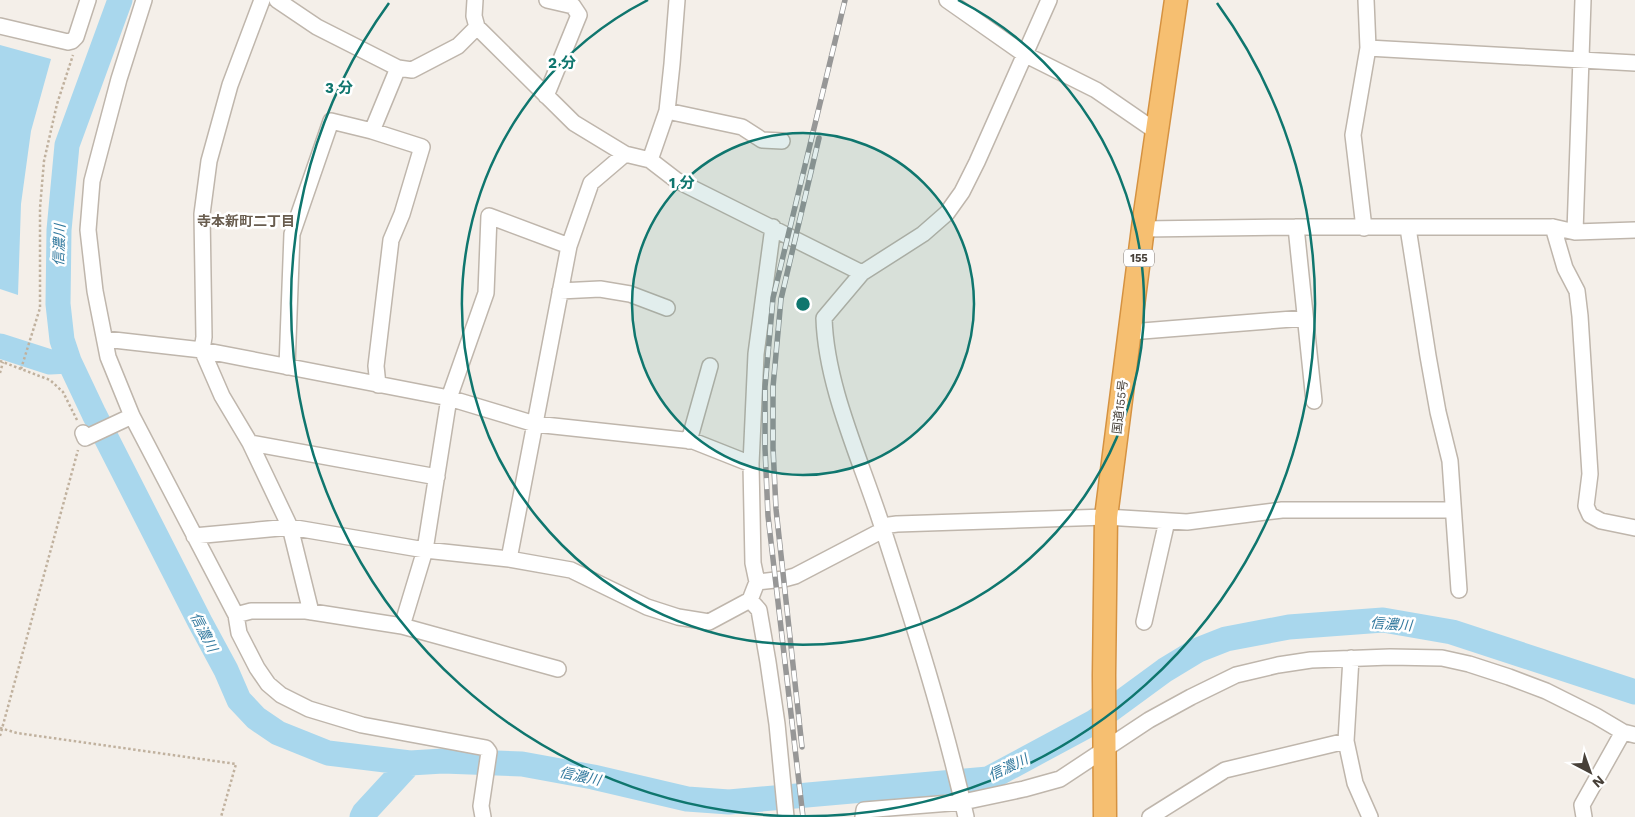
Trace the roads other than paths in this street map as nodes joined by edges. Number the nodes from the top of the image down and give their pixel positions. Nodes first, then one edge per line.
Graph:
1 (88, 0) edge
2 (144, 0) edge
3 (262, 0) edge
4 (277, 0) edge
5 (475, 0) edge
6 (547, 0) edge
7 (677, 0) edge
8 (947, 0) edge
9 (1049, 0) edge
10 (1176, 0) edge
11 (1366, 0) edge
12 (1587, 0) edge
13 (0, 26) edge
14 (478, 27) junction
15 (1368, 48) junction
16 (1024, 54) junction
17 (1582, 60) junction
18 (1635, 63) edge
19 (398, 68) junction
20 (546, 96) junction
21 (667, 111) junction
22 (372, 131) junction
23 (1157, 132) junction
24 (782, 141) dead end
25 (625, 154) junction
26 (650, 160) junction
27 (773, 227) junction
28 (1296, 227) junction
29 (1553, 227) junction
30 (1143, 228) junction
31 (1364, 228) junction
32 (1408, 228) junction
33 (1635, 230) edge
34 (1575, 232) junction
35 (568, 246) junction
36 (862, 273) junction
37 (560, 291) junction
38 (667, 308) dead end
39 (1306, 318) junction
40 (1130, 332) junction
41 (105, 339) junction
42 (202, 350) junction
43 (710, 366) dead end
44 (288, 367) junction
45 (378, 385) junction
46 (449, 398) junction
47 (1314, 401) dead end
48 (132, 416) junction
49 (535, 424) junction
50 (86, 435) road end
51 (690, 441) junction
52 (250, 443) junction
53 (751, 464) junction
54 (437, 477) junction
55 (1452, 510) junction
56 (1106, 517) junction
57 (1166, 521) junction
58 (290, 527) junction
59 (883, 528) junction
60 (1635, 528) edge
61 (194, 536) junction
62 (425, 550) junction
63 (509, 559) junction
64 (757, 582) junction
65 (1459, 590) dead end
66 (750, 600) junction
67 (310, 612) junction
68 (236, 615) junction
69 (1144, 622) dead end
70 (402, 626) junction
71 (1351, 658) junction
72 (558, 669) dead end
73 (1629, 733) edge
74 (1346, 741) junction
75 (1105, 748) junction
76 (962, 798) junction
77 (482, 812) edge
78 (786, 817) edge
79 (863, 817) edge
80 (966, 817) edge
81 (1105, 817) edge
82 (1150, 817) edge
83 (1370, 817) edge
84 (1584, 817) edge

1 - 13 street
2 - 41 street
3 - 42 street
4 - 19 street
5 - 14 street
6 - 20 street
7 - 21 street
8 - 16 street
9 - 16 street
10 - 23 highway, 国道155号 / 155
11 - 15 street
12 - 17 street
14 - 19 street
14 - 20 street
15 - 17 street
15 - 31 street
16 - 23 street
16 - 36 street
17 - 18 street
17 - 34 street
19 - 22 street
20 - 25 street
21 - 24 street
21 - 26 street
22 - 44 street
22 - 45 street
23 - 30 highway, 国道155号 / 155
25 - 26 street
25 - 35 street
26 - 27 street
27 - 36 street
27 - 53 street
28 - 30 street
28 - 31 street
28 - 39 street
29 - 32 street
29 - 34 street
29 - 60 street
30 - 40 highway, 国道155号 / 155
31 - 32 street
32 - 55 street
33 - 34 street
35 - 37 street
35 - 46 street
36 - 59 street
37 - 38 street
37 - 49 street
39 - 40 street
39 - 47 street
40 - 56 highway, 国道155号 / 155
41 - 42 street
41 - 48 street
42 - 44 street
42 - 52 street
43 - 51 street
44 - 45 street
45 - 46 street
46 - 49 street
46 - 54 street
48 - 50 street
48 - 61 street
49 - 51 street
49 - 63 street
51 - 53 street
52 - 54 street
52 - 58 street
53 - 64 street
54 - 62 street
55 - 57 street
55 - 65 street
56 - 57 street
56 - 59 street
56 - 75 highway, 国道155号 / 155
57 - 69 street
58 - 61 street
58 - 62 street
58 - 67 street
59 - 64 street
59 - 76 street
61 - 68 street
62 - 63 street
62 - 70 street
63 - 66 street
64 - 66 street
66 - 78 street
67 - 68 street
67 - 70 street
68 - 77 street
70 - 72 street
71 - 73 street
71 - 74 street
71 - 75 street
73 - 84 street
74 - 82 street
74 - 83 street
75 - 76 street
75 - 81 highway, 国道155号 / 155
76 - 79 street
76 - 80 street

